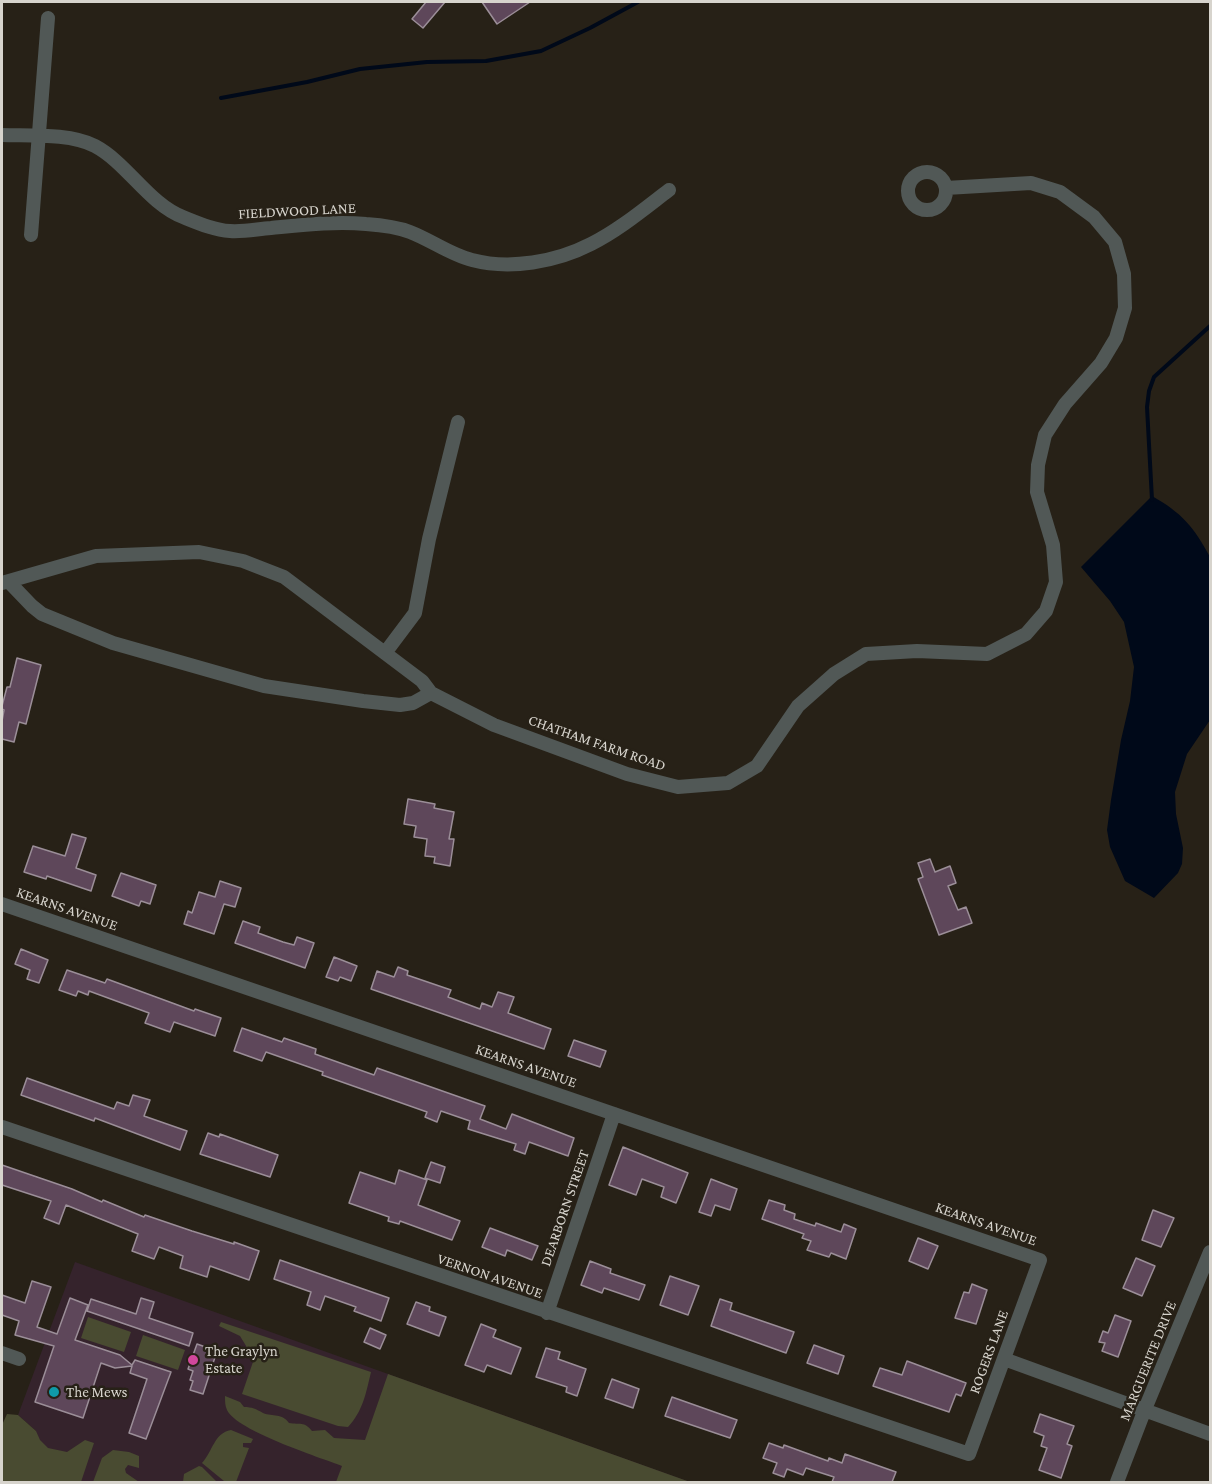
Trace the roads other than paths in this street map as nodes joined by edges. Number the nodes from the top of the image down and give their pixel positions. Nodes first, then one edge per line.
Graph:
1 (48, 18) dead end
2 (2, 135) edge
3 (38, 136) junction
4 (946, 188) dead end
5 (669, 190) dead end
6 (31, 236) dead end
7 (458, 422) dead end
8 (5, 583) edge
9 (385, 653) junction
10 (431, 693) junction
11 (2, 904) edge
12 (614, 1114) junction
13 (2, 1127) edge
14 (1210, 1252) edge
15 (1040, 1260) joint
16 (547, 1313) junction
17 (2, 1353) edge
18 (20, 1359) dead end
19 (1004, 1359) junction
20 (1144, 1410) junction
21 (1210, 1434) edge
22 (969, 1454) joint
23 (1117, 1482) edge

1 - 3 street
2 - 3 street, FIELDWOOD LANE
3 - 5 street, FIELDWOOD LANE
3 - 6 street
4 - 10 street, CHATHAM FARM ROAD
7 - 9 street
8 - 9 street, CHATHAM FARM ROAD
8 - 10 street
9 - 10 street, CHATHAM FARM ROAD
11 - 12 street, KEARNS AVENUE
12 - 15 street, KEARNS AVENUE
12 - 16 street, DEARBORN STREET
13 - 16 street, VERNON AVENUE
14 - 20 street, MARGUERITE DRIVE
15 - 19 street, ROGERS LANE
16 - 22 street, VERNON AVENUE
17 - 18 street
19 - 20 street
19 - 22 street, ROGERS LANE
20 - 21 street
20 - 23 street, MARGUERITE DRIVE

